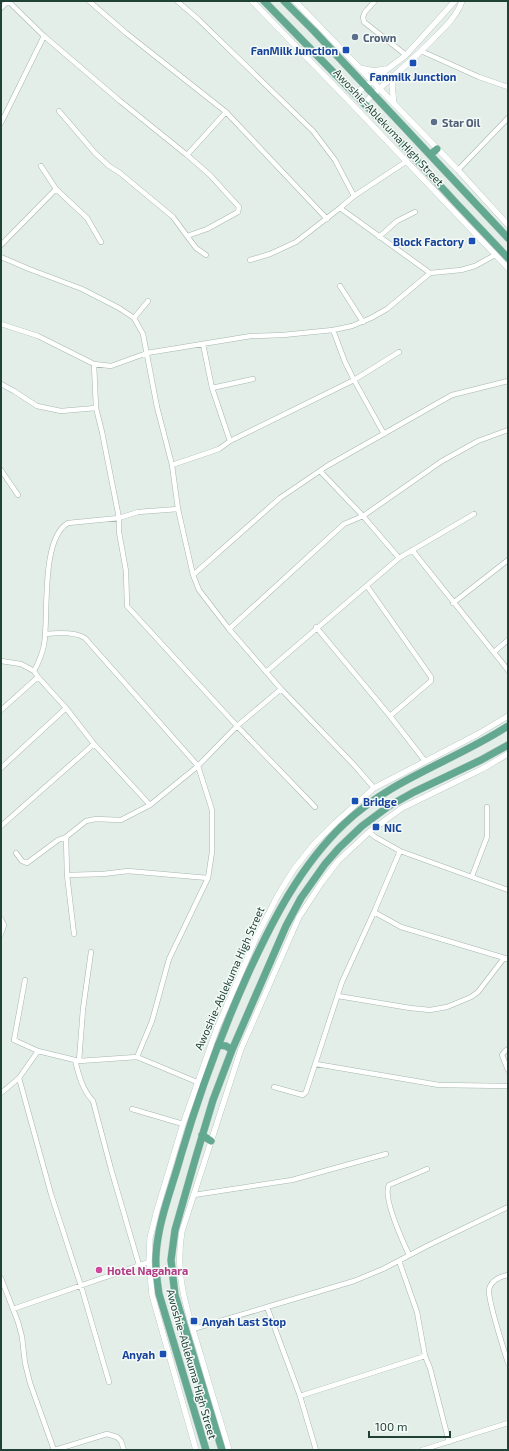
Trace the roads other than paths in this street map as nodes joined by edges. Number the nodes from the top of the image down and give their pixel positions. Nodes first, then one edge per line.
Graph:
1 (8, 1) edge
2 (89, 1) edge
3 (177, 1) edge
4 (252, 1) edge
5 (264, 1) edge
6 (284, 1) edge
7 (375, 1) edge
8 (455, 1) edge
9 (462, 1) edge
10 (299, 2) edge
11 (1, 8) edge
12 (438, 20) junction
13 (445, 26) junction
14 (44, 36) junction
15 (421, 51) junction
16 (406, 55) junction
17 (391, 67) junction
18 (359, 68) junction
19 (395, 75) junction
20 (368, 83) junction
21 (508, 87) edge
22 (376, 92) junction
23 (355, 94) junction
24 (364, 103) junction
25 (394, 104) junction
26 (59, 111) dead end
27 (226, 112) junction
28 (508, 118) edge
29 (1, 123) edge
30 (437, 149) junction
31 (430, 154) junction
32 (187, 155) junction
33 (407, 161) junction
34 (41, 166) dead end
35 (458, 170) junction
36 (56, 189) junction
37 (448, 195) junction
38 (354, 196) junction
39 (442, 200) junction
40 (340, 208) junction
41 (415, 212) dead end
42 (327, 219) junction
43 (508, 225) edge
44 (187, 236) junction
45 (379, 237) junction
46 (508, 238) edge
47 (101, 242) dead end
48 (1, 245) edge
49 (206, 255) dead end
50 (495, 255) junction
51 (1, 257) edge
52 (508, 258) edge
53 (250, 260) dead end
54 (508, 268) edge
55 (430, 273) junction
56 (340, 286) dead end
57 (148, 301) dead end
58 (134, 318) junction
59 (362, 322) junction
60 (1, 324) edge
61 (333, 330) junction
62 (203, 344) junction
63 (399, 352) dead end
64 (147, 353) junction
65 (94, 364) junction
66 (253, 379) dead end
67 (354, 380) junction
68 (508, 381) edge
69 (1, 384) edge
70 (212, 388) junction
71 (96, 408) junction
72 (508, 430) edge
73 (384, 434) junction
74 (230, 441) junction
75 (172, 465) junction
76 (1, 470) edge
77 (320, 471) junction
78 (18, 494) dead end
79 (178, 509) junction
80 (474, 514) dead end
81 (363, 516) junction
82 (119, 518) junction
83 (412, 550) junction
84 (399, 558) junction
85 (508, 560) edge
86 (193, 575) junction
87 (367, 586) junction
88 (454, 603) junction
89 (229, 628) junction
90 (316, 628) junction
91 (45, 634) junction
92 (508, 640) edge
93 (494, 652) junction
94 (1, 661) edge
95 (508, 670) edge
96 (34, 671) junction
97 (266, 672) junction
98 (38, 677) junction
99 (281, 689) junction
100 (66, 708) junction
101 (1, 710) edge
102 (390, 716) junction
103 (508, 716) edge
104 (237, 726) junction
105 (508, 726) edge
106 (94, 744) junction
107 (508, 745) edge
108 (508, 754) edge
109 (425, 761) junction
110 (198, 766) junction
111 (1, 768) edge
112 (374, 788) junction
113 (150, 805) junction
114 (487, 806) dead end
115 (316, 807) dead end
116 (1, 826) edge
117 (369, 832) junction
118 (66, 837) junction
119 (400, 851) junction
120 (16, 853) dead end
121 (67, 875) junction
122 (472, 876) junction
123 (208, 878) junction
124 (508, 890) edge
125 (374, 912) junction
126 (1, 919) edge
127 (1, 934) edge
128 (74, 934) dead end
129 (91, 952) dead end
130 (506, 958) edge
131 (25, 980) dead end
132 (338, 996) junction
133 (244, 1022) junction
134 (251, 1025) junction
135 (218, 1045) junction
136 (508, 1049) edge
137 (232, 1050) junction
138 (38, 1051) junction
139 (137, 1057) junction
140 (77, 1061) junction
141 (316, 1064) junction
142 (508, 1070) edge
143 (19, 1078) junction
144 (198, 1082) junction
145 (508, 1086) edge
146 (274, 1087) dead end
147 (1, 1093) edge
148 (132, 1109) dead end
149 (183, 1124) junction
150 (202, 1135) junction
151 (211, 1141) junction
152 (386, 1154) dead end
153 (427, 1169) dead end
154 (194, 1195) junction
155 (508, 1207) edge
156 (409, 1255) junction
157 (399, 1261) junction
158 (149, 1262) junction
159 (139, 1265) junction
160 (508, 1275) edge
161 (1, 1278) edge
162 (81, 1286) junction
163 (267, 1307) junction
164 (13, 1309) junction
165 (193, 1329) junction
166 (425, 1356) junction
167 (508, 1363) edge
168 (109, 1382) dead end
169 (183, 1391) junction
170 (300, 1396) junction
171 (508, 1423) edge
172 (448, 1442) junction
173 (55, 1450) edge
174 (124, 1450) edge
175 (196, 1450) edge
176 (206, 1450) edge
177 (222, 1450) edge
178 (229, 1450) edge
179 (316, 1450) edge
180 (422, 1450) edge

1 - 11 street
1 - 14 street
2 - 27 street
3 - 38 street
4 - 33 street, Awoshie-Ablekuma High Street
5 - 23 main road, Awoshie-Ablekuma High Street
6 - 20 main road, Awoshie-Ablekuma High Street
7 - 16 street
8 - 12 street
9 - 13 street
10 - 18 street, Awoshie-Ablekuma High Street
12 - 13 street
12 - 16 street
13 - 15 street
14 - 29 street
14 - 32 street
15 - 19 street
15 - 21 street
16 - 17 street
17 - 18 street
17 - 20 street
18 - 20 street, Awoshie-Ablekuma High Street
19 - 22 street
19 - 25 street
20 - 22 main road, Awoshie-Ablekuma High Street
20 - 23 street, Awoshie-Ablekuma High Street
22 - 24 street, Awoshie-Ablekuma High Street
22 - 25 street, Awoshie-Ablekuma High Street
22 - 31 main road, Awoshie-Ablekuma High Street
23 - 24 main road, Awoshie-Ablekuma High Street
24 - 37 main road, Awoshie-Ablekuma High Street
25 - 30 street, Awoshie-Ablekuma High Street
26 - 44 street
27 - 32 street
27 - 42 street
28 - 35 street
30 - 31 main road
30 - 35 street, Awoshie-Ablekuma High Street
31 - 46 main road, Awoshie-Ablekuma High Street
32 - 44 street
33 - 38 street
33 - 39 street, Awoshie-Ablekuma High Street
34 - 36 street
35 - 43 street, Awoshie-Ablekuma High Street
36 - 47 street
36 - 48 street
37 - 39 main road
37 - 52 main road, Awoshie-Ablekuma High Street
38 - 40 street
39 - 50 street, Awoshie-Ablekuma High Street
40 - 42 street
40 - 45 street
41 - 45 street
42 - 53 street
44 - 49 street
45 - 55 street
50 - 54 street, Awoshie-Ablekuma High Street
50 - 55 street
51 - 58 street
55 - 59 street
56 - 59 street
57 - 58 street
58 - 64 street
59 - 61 street
60 - 65 street
61 - 62 street
61 - 67 street
62 - 64 street
62 - 70 street
63 - 67 street
64 - 65 street
64 - 75 street
65 - 71 street
66 - 70 street
67 - 73 street
67 - 74 street
68 - 73 street
69 - 71 street
70 - 74 street
71 - 82 street
72 - 81 street
73 - 77 street
74 - 75 street
75 - 79 street
76 - 78 street
77 - 81 street
77 - 86 street
79 - 82 street
79 - 86 street
80 - 83 street
81 - 84 street
81 - 89 street
82 - 91 street
82 - 104 street
83 - 84 street
83 - 88 street
84 - 87 street
85 - 88 street
86 - 89 street
87 - 90 street
87 - 102 street
88 - 93 street
89 - 97 street
90 - 97 street
90 - 102 street
91 - 96 street
91 - 110 street
92 - 93 street
93 - 95 street
94 - 96 street
96 - 98 street
97 - 99 street
98 - 100 street
98 - 101 street
99 - 104 street
99 - 112 street
100 - 106 street
100 - 111 street
102 - 109 street
103 - 109 street, Awoshie-Ablekuma High Street
104 - 110 street
104 - 115 street
105 - 135 main road, Awoshie-Ablekuma High Street
106 - 113 street
106 - 116 street
107 - 133 main road, Awoshie-Ablekuma High Street
108 - 117 street, Awoshie-Ablekuma High Street
109 - 112 street, Awoshie-Ablekuma High Street
110 - 113 street
110 - 123 street
112 - 144 street, Awoshie-Ablekuma High Street
113 - 118 street
114 - 122 street
117 - 119 street
117 - 134 street, Awoshie-Ablekuma High Street
118 - 120 street
118 - 121 street
119 - 122 street
119 - 125 street
121 - 123 street
121 - 128 street
122 - 124 street
123 - 139 street
125 - 130 street
125 - 132 street
126 - 127 street
129 - 140 street
130 - 132 street
131 - 138 street
132 - 141 street
133 - 134 main road
133 - 137 main road, Awoshie-Ablekuma High Street
134 - 151 street, Awoshie-Ablekuma High Street
135 - 137 main road
135 - 169 main road, Awoshie-Ablekuma High Street
136 - 142 street
137 - 150 main road, Awoshie-Ablekuma High Street
138 - 140 street
138 - 143 street
139 - 140 street
139 - 144 street
140 - 159 street
141 - 145 street
141 - 146 street
143 - 147 street
143 - 162 street
144 - 149 street, Awoshie-Ablekuma High Street
148 - 149 street
149 - 158 street, Awoshie-Ablekuma High Street
150 - 151 main road
150 - 177 main road, Awoshie-Ablekuma High Street
151 - 154 street, Awoshie-Ablekuma High Street
152 - 154 street
153 - 156 street
154 - 165 street, Awoshie-Ablekuma High Street
155 - 156 street
156 - 157 street
157 - 163 street
157 - 166 street
158 - 159 street
158 - 169 street, Awoshie-Ablekuma High Street
159 - 162 street
160 - 167 street
161 - 164 street
162 - 164 street
162 - 168 street
163 - 165 street
163 - 170 street
164 - 173 street
165 - 178 street, Awoshie-Ablekuma High Street
166 - 170 street
166 - 172 street
169 - 175 street, Awoshie-Ablekuma High Street
169 - 176 main road, Awoshie-Ablekuma High Street
170 - 179 street
171 - 172 street
172 - 180 street
173 - 174 street

